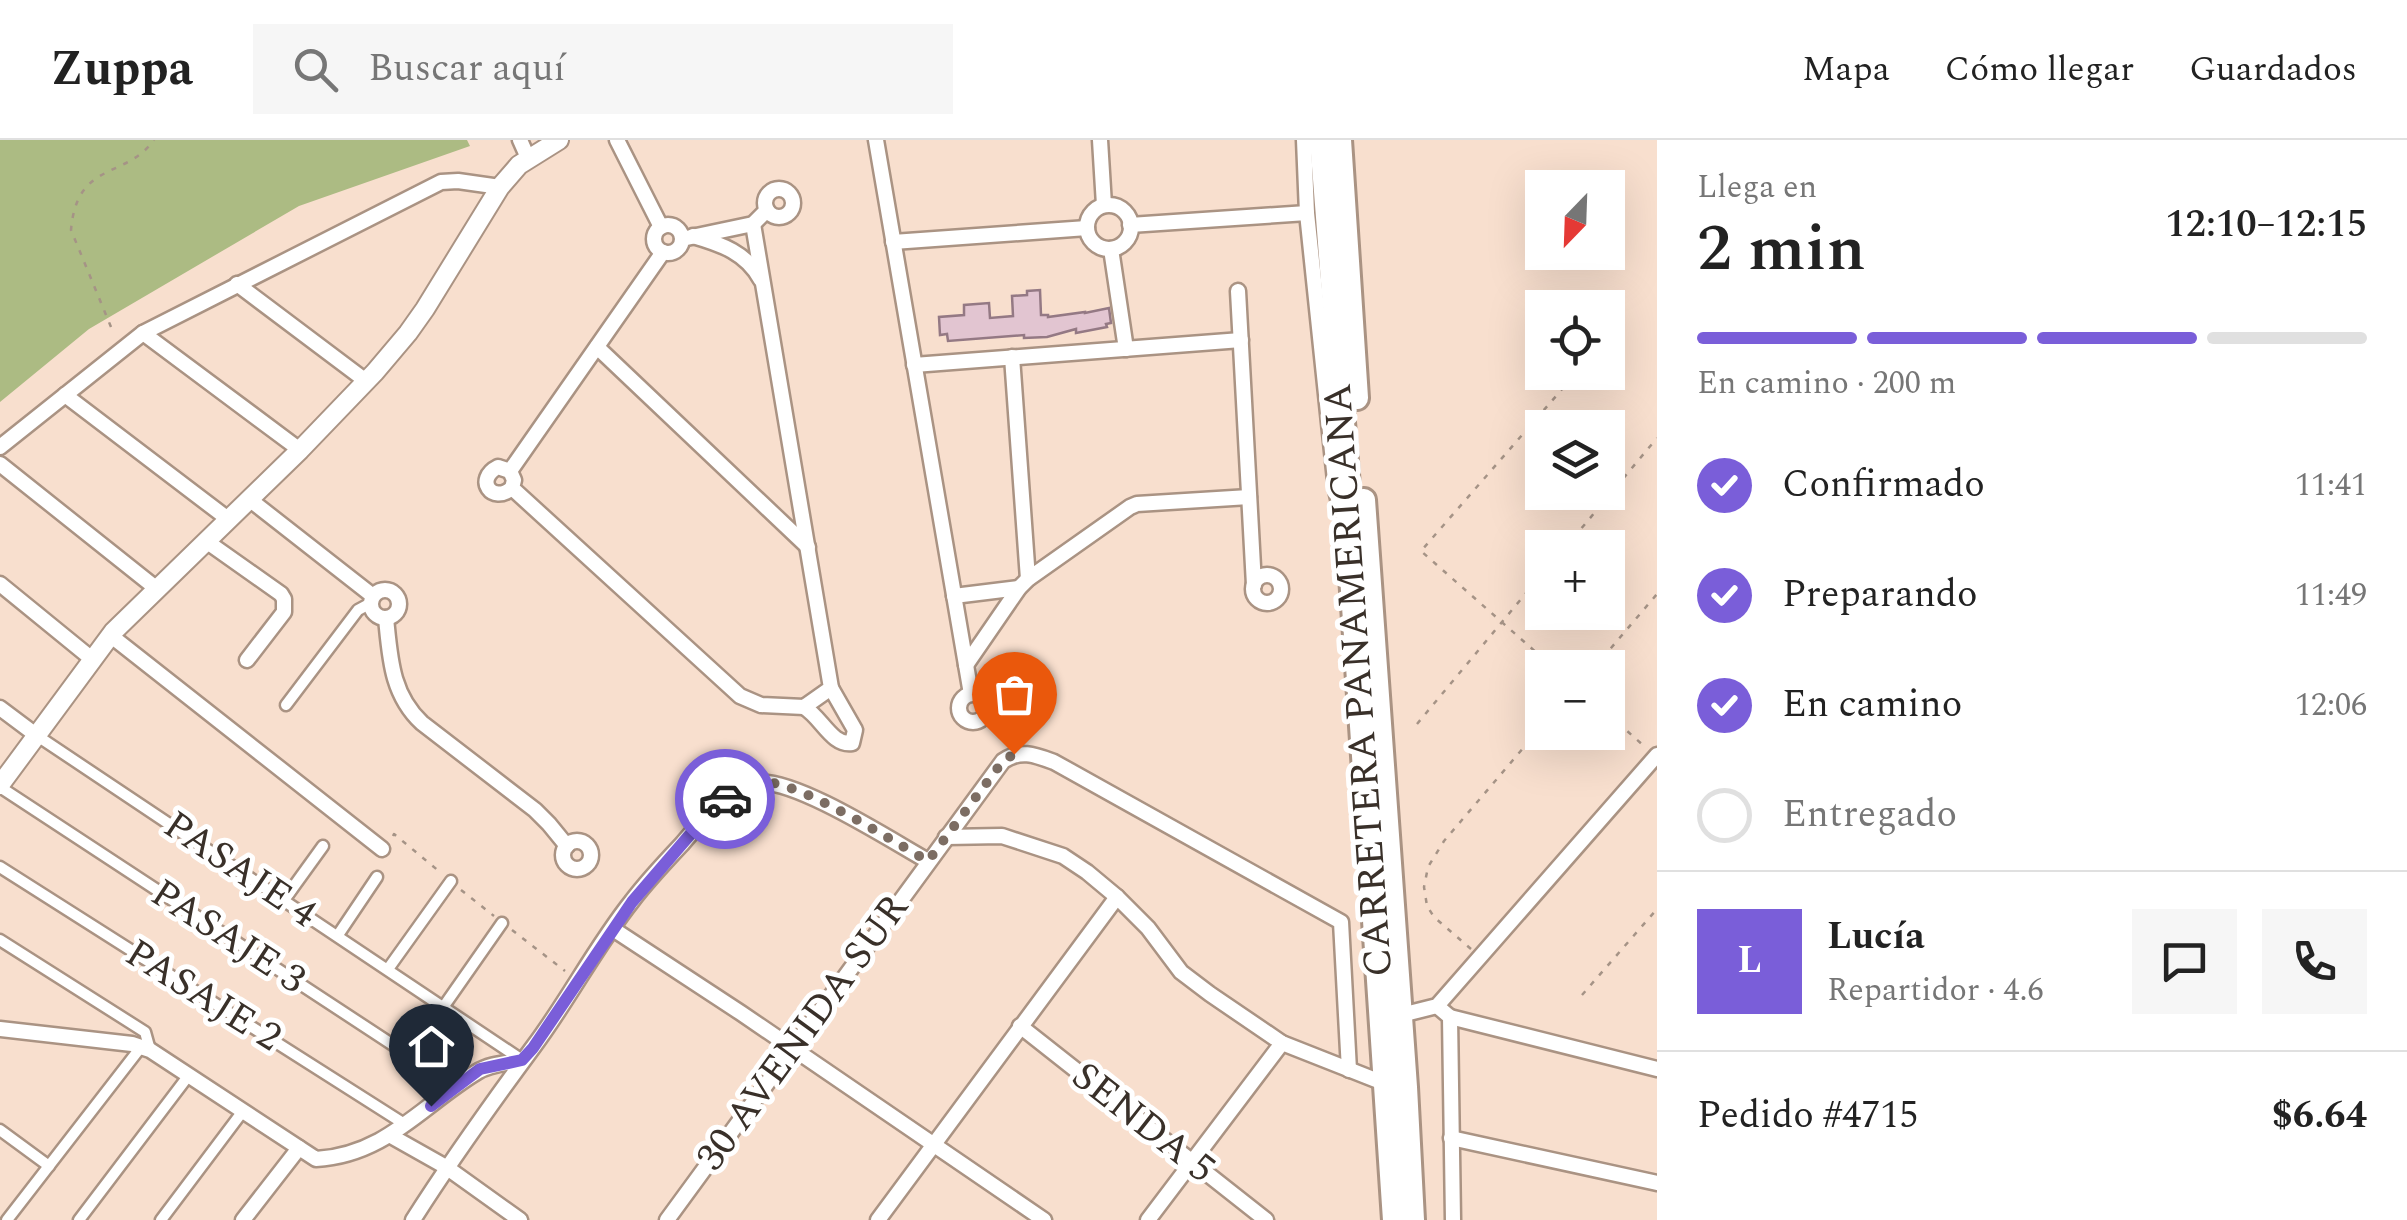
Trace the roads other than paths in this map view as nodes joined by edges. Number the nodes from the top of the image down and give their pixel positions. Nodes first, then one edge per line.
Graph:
1 (558, 140) edge
2 (617, 140) edge
3 (876, 140) edge
4 (1100, 140) edge
5 (1304, 140) edge
6 (1321, 140) edge
7 (1340, 140) edge
8 (524, 149) edge
9 (500, 186) junction
10 (1104, 205) junction
11 (768, 210) dead end
12 (1307, 213) junction
13 (753, 224) junction
14 (1130, 224) junction
15 (662, 227) junction
16 (1087, 228) junction
17 (688, 237) junction
18 (893, 242) junction
19 (1110, 249) junction
20 (663, 252) junction
21 (237, 284) junction
22 (764, 288) junction
23 (1238, 292) dead end
24 (143, 333) junction
25 (1241, 340) junction
26 (597, 347) junction
27 (1126, 349) junction
28 (1012, 358) junction
29 (914, 365) junction
30 (366, 382) junction
31 (65, 395) junction
32 (0, 447) edge
33 (300, 450) junction
34 (0, 464) edge
35 (510, 472) junction
36 (512, 488) junction
37 (1249, 497) junction
38 (249, 499) junction
39 (228, 519) junction
40 (206, 541) junction
41 (808, 548) junction
42 (1350, 560) junction
43 (1024, 583) junction
44 (0, 584) edge
45 (1254, 585) dead end
46 (158, 588) junction
47 (954, 596) junction
48 (372, 599) junction
49 (386, 618) junction
50 (110, 635) junction
51 (92, 659) junction
52 (247, 660) dead end
53 (966, 665) junction
54 (830, 688) junction
55 (971, 694) dead end
56 (286, 705) dead end
57 (804, 706) junction
58 (0, 708) edge
59 (36, 735) junction
60 (1656, 756) edge
61 (0, 786) edge
62 (946, 837) junction
63 (323, 846) dead end
64 (566, 846) dead end
65 (382, 849) road end
66 (928, 861) junction
67 (0, 868) edge
68 (377, 878) dead end
69 (450, 882) road end
70 (1117, 897) junction
71 (284, 900) junction
72 (502, 923) road end
73 (613, 929) junction
74 (338, 936) junction
75 (0, 940) edge
76 (388, 969) junction
77 (444, 1006) junction
78 (1437, 1006) junction
79 (1401, 1015) junction
80 (1450, 1017) junction
81 (1020, 1026) junction
82 (0, 1028) edge
83 (1282, 1043) junction
84 (146, 1048) junction
85 (792, 1048) junction
86 (522, 1060) junction
87 (1657, 1069) edge
88 (1349, 1070) junction
89 (189, 1076) junction
90 (1386, 1084) junction
91 (457, 1087) junction
92 (243, 1111) junction
93 (406, 1125) junction
94 (0, 1130) edge
95 (391, 1136) junction
96 (1452, 1138) junction
97 (932, 1144) junction
98 (299, 1148) junction
99 (1192, 1162) junction
100 (48, 1166) junction
101 (446, 1168) junction
102 (1657, 1183) edge
103 (7, 1220) edge
104 (79, 1220) edge
105 (161, 1220) edge
106 (243, 1220) edge
107 (413, 1220) edge
108 (520, 1220) edge
109 (667, 1220) edge
110 (878, 1220) edge
111 (1044, 1220) edge
112 (1148, 1220) edge
113 (1266, 1220) edge
114 (1394, 1220) edge
115 (1413, 1220) edge
116 (1454, 1220) edge

1 - 8 street
2 - 15 street
3 - 18 street
4 - 10 street
5 - 12 street
6 - 42 highway, CARRETERA PANAMERICANA
7 - 79 highway, CARRETERA PANAMERICANA
8 - 9 street
9 - 21 street
9 - 30 street
10 - 14 street
10 - 16 street
11 - 13 street
12 - 14 street
12 - 42 street
13 - 17 street
13 - 22 street
14 - 19 street
15 - 17 street
15 - 20 street
16 - 18 street
16 - 19 street
17 - 20 street
17 - 22 street
18 - 29 street
19 - 27 street
20 - 26 street
21 - 24 street
21 - 30 street
22 - 41 street
23 - 25 street
24 - 31 street
24 - 33 street
25 - 27 street
25 - 37 street
26 - 35 street
26 - 41 street
27 - 28 street
28 - 29 street
28 - 43 street
29 - 47 street
30 - 33 street
31 - 32 street
31 - 39 street
33 - 38 street
34 - 46 street
35 - 36 street
35 - 36 street
36 - 57 street
37 - 43 street
37 - 45 street
38 - 39 street
38 - 48 street
39 - 40 street
40 - 46 street
40 - 52 street
41 - 54 street
42 - 90 highway, CARRETERA PANAMERICANA
43 - 47 street
43 - 53 street
44 - 51 street
46 - 50 street
47 - 53 street
48 - 49 street
48 - 49 street
48 - 56 street
49 - 64 street
50 - 51 street
50 - 65 street
51 - 59 street
53 - 55 street
54 - 57 street
54 - 57 street
58 - 59 street
59 - 61 street
59 - 71 street, PASAJE 4
60 - 78 street
61 - 91 street, PASAJE 3
62 - 66 street, 30 AVENIDA SUR
62 - 70 street
62 - 88 street, 30 AVENIDA SUR
63 - 71 street
66 - 73 street
66 - 85 street, 30 AVENIDA SUR
67 - 93 street, PASAJE 2
68 - 74 street
69 - 76 street
70 - 81 street
70 - 83 street
71 - 74 street, PASAJE 4
72 - 77 street
73 - 85 street
73 - 86 street
74 - 76 street, PASAJE 4
75 - 84 street
76 - 77 street, PASAJE 4
77 - 86 street, PASAJE 4
78 - 79 street
78 - 80 street
79 - 115 highway, CARRETERA PANAMERICANA
80 - 87 street
80 - 96 street
81 - 97 street
81 - 99 street, SENDA 5
82 - 84 street
83 - 88 street
83 - 99 street
84 - 89 street
84 - 100 street
85 - 97 street
85 - 109 street, 30 AVENIDA SUR
86 - 91 street
86 - 101 street
88 - 90 street
89 - 92 street
89 - 104 street
90 - 114 highway, CARRETERA PANAMERICANA
91 - 93 street
92 - 98 street
92 - 105 street
93 - 95 street
94 - 100 street
95 - 98 street
95 - 101 street
96 - 102 street
96 - 116 street
97 - 110 street
97 - 111 street
98 - 106 street
99 - 112 street
99 - 113 street, SENDA 5
100 - 103 street
101 - 107 street
101 - 108 street

